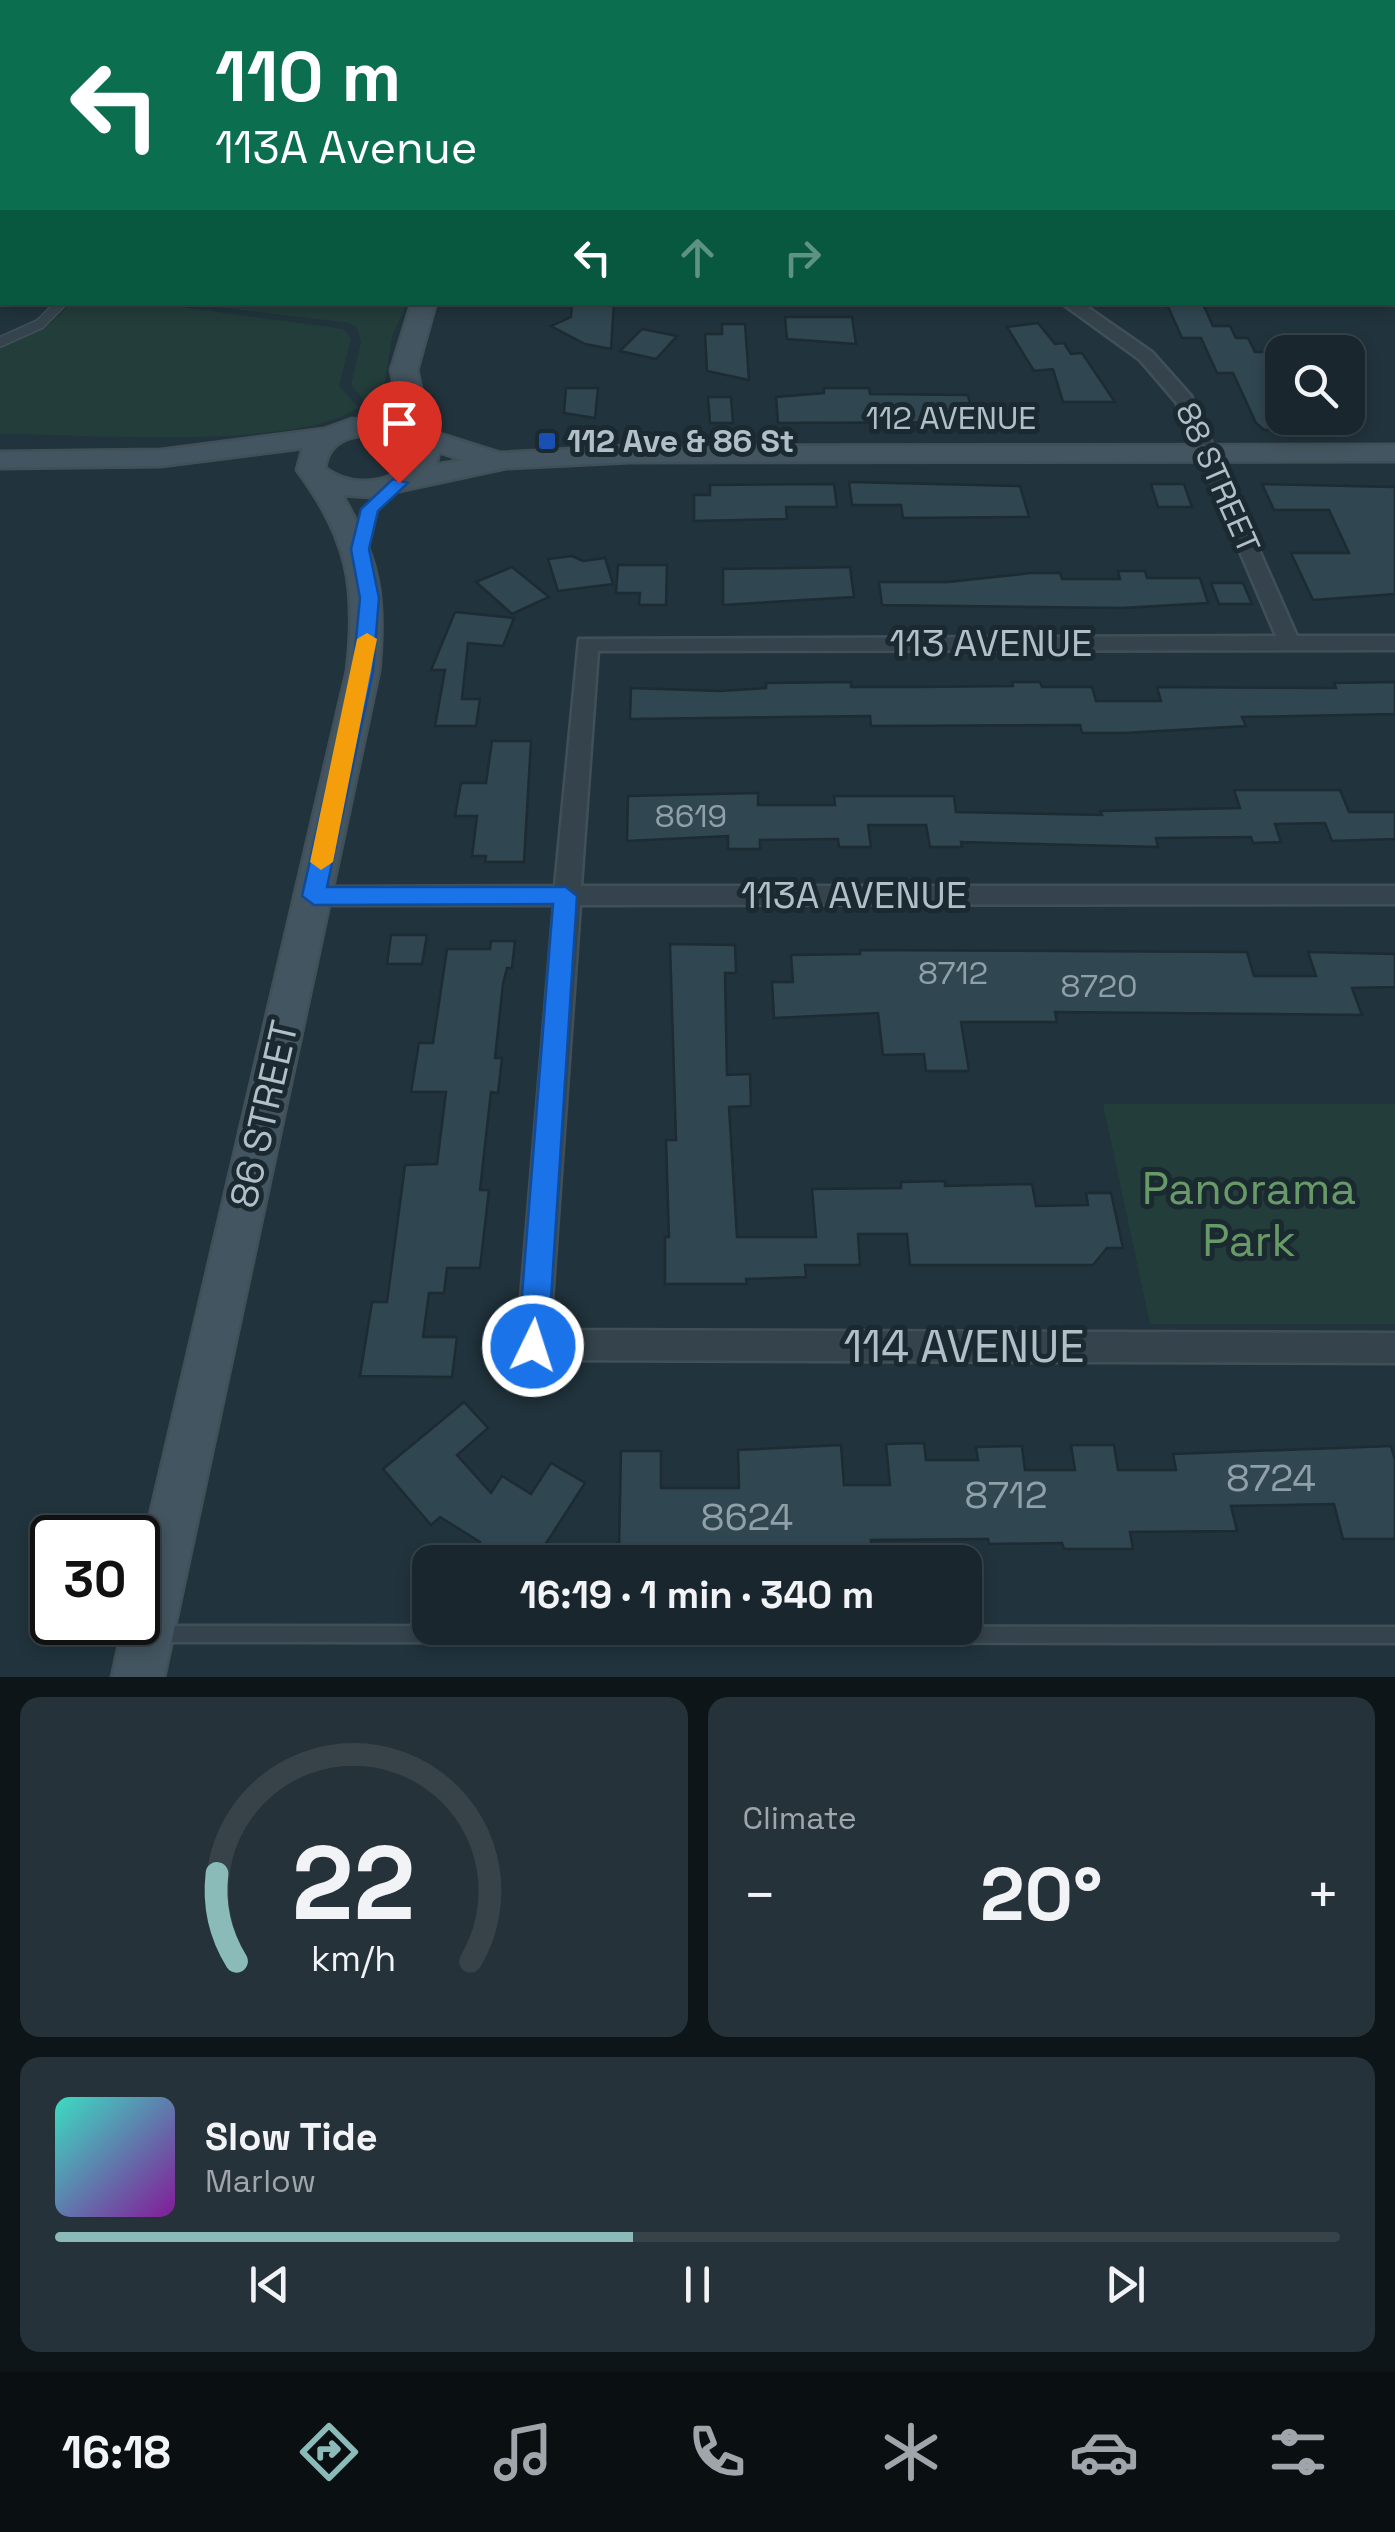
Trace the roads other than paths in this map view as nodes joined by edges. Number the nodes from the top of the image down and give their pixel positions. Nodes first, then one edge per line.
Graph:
1 (59, 305) edge
2 (423, 305) edge
3 (1073, 305) edge
4 (0, 342) edge
5 (404, 385) junction
6 (342, 432) junction
7 (421, 438) junction
8 (203, 454) junction
9 (1212, 454) junction
10 (1395, 454) edge
11 (0, 460) edge
12 (506, 460) junction
13 (316, 475) junction
14 (405, 480) junction
15 (360, 549) junction
16 (1289, 642) junction
17 (1395, 642) edge
18 (1395, 894) edge
19 (314, 896) junction
20 (566, 896) junction
21 (1395, 1348) edge
22 (160, 1577) edge
23 (160, 1634) edge
24 (1395, 1635) edge
25 (145, 1645) edge
26 (138, 1677) edge

1 - 4 lane
2 - 5 street
3 - 9 street, 88 STREET
5 - 6 street
5 - 7 street
6 - 7 street, 112 AVENUE
6 - 8 street
6 - 13 street
7 - 12 street, 112 AVENUE
7 - 14 street
8 - 11 street
8 - 13 street
9 - 10 street, 112 AVENUE
9 - 12 street, 112 AVENUE
9 - 16 street, 88 STREET
12 - 14 street, 112 AVENUE
13 - 14 street, 112 AVENUE
13 - 15 street, 86 STREET
14 - 15 street
15 - 19 street, 86 STREET
16 - 17 street, 113 AVENUE
16 - 20 street, 113 AVENUE
18 - 20 street, 113A AVENUE
19 - 20 street, 113A AVENUE
19 - 22 street, 86 STREET
20 - 21 street, 114 AVENUE
23 - 24 lane
25 - 26 street, 86 STREET

